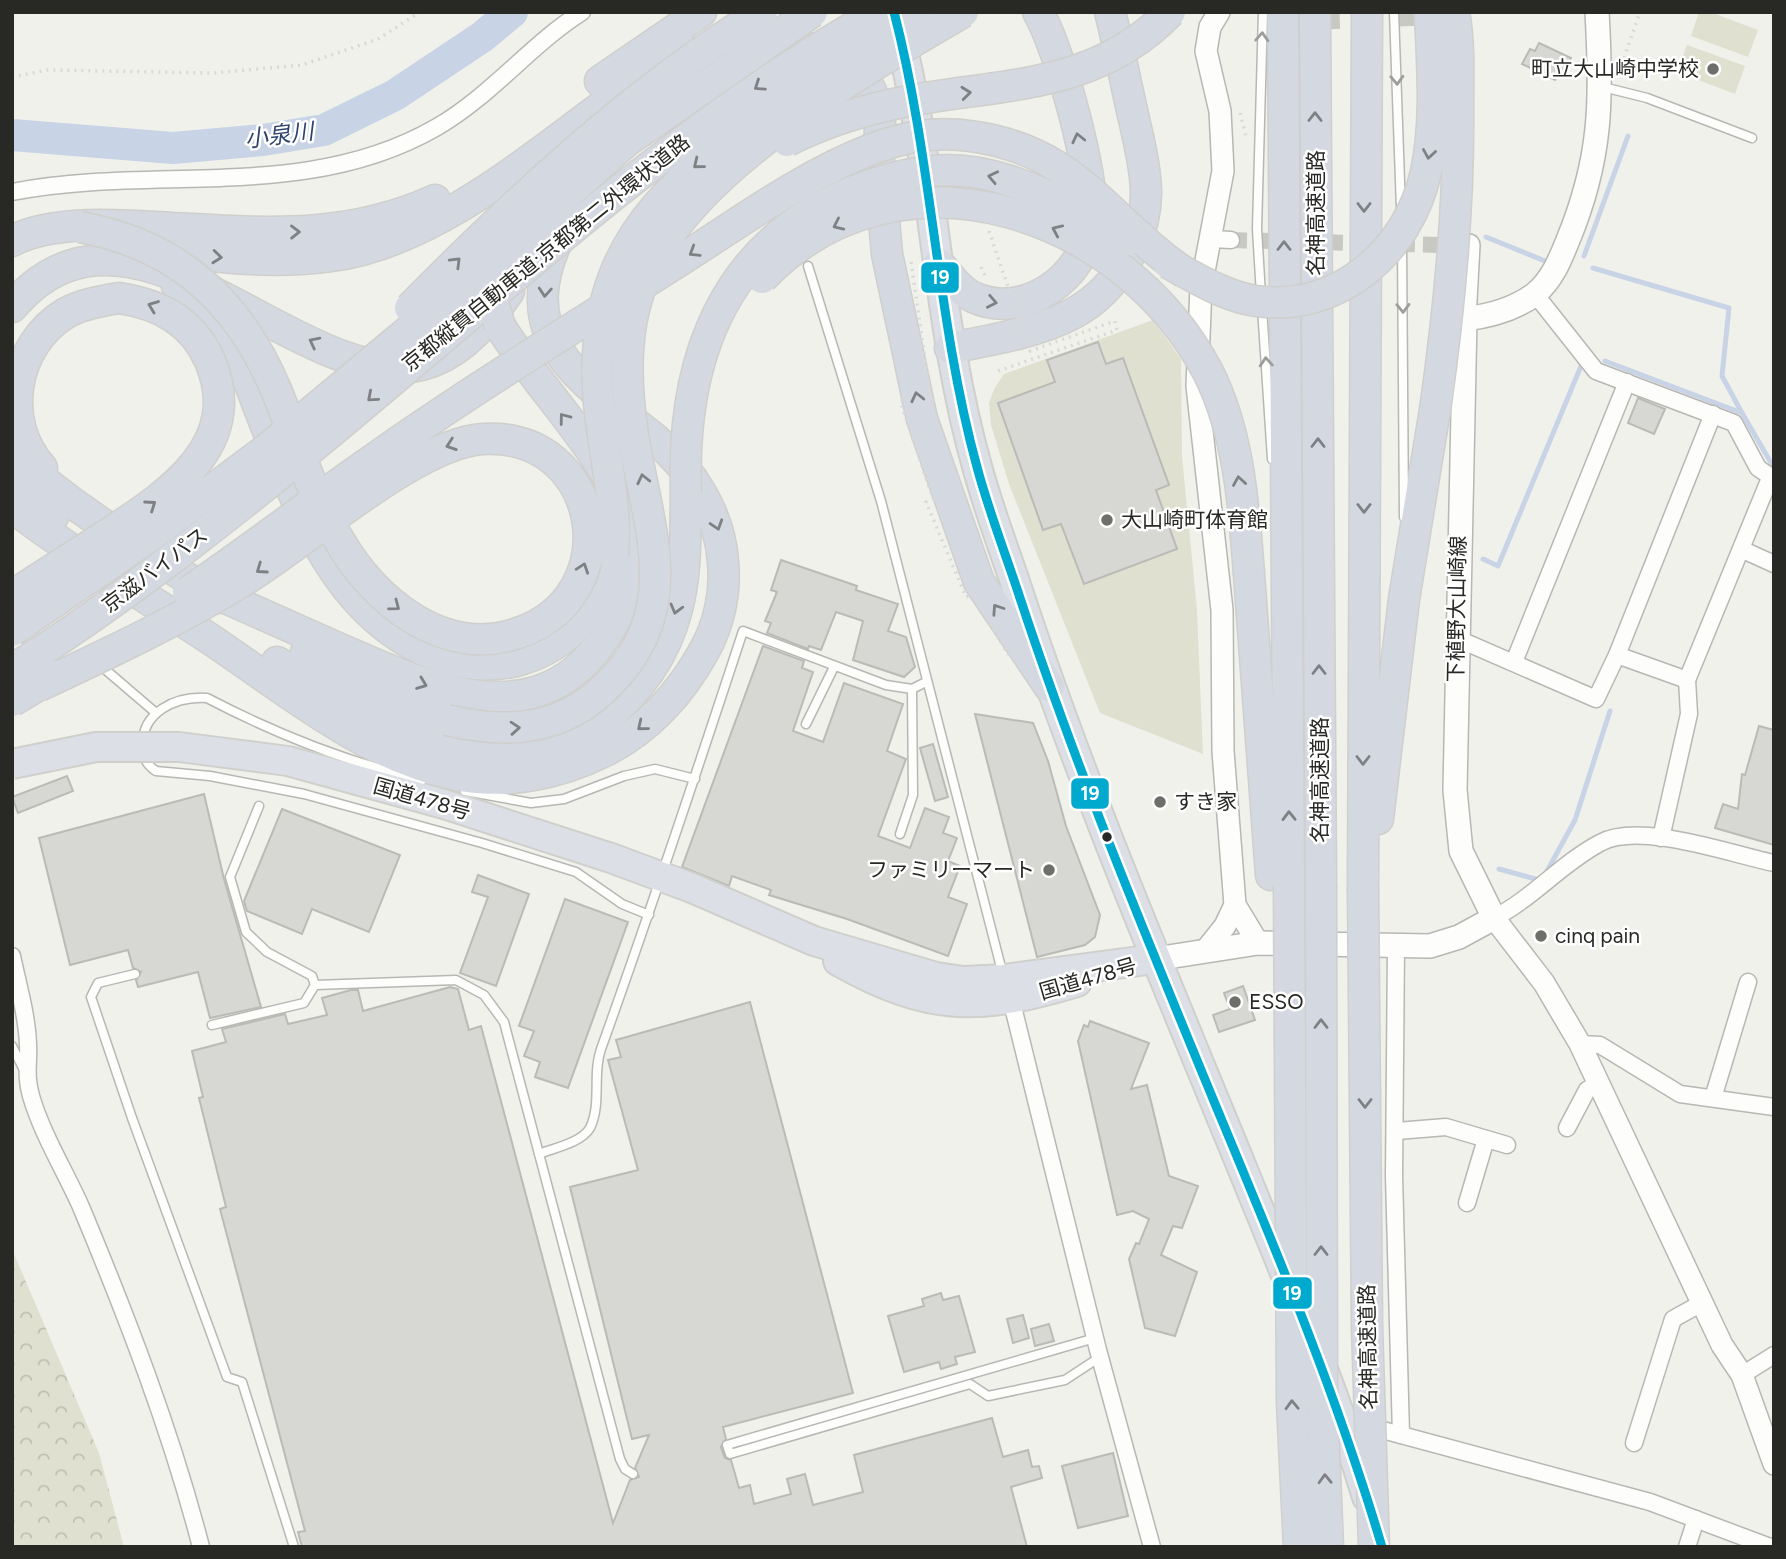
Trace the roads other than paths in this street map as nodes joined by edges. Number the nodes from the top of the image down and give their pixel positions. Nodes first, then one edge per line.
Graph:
1 (582, 12) edge
2 (701, 12) edge
3 (742, 12) edge
4 (762, 12) edge
5 (812, 12) edge
6 (831, 12) edge
7 (880, 12) edge
8 (894, 12) edge
9 (914, 12) edge
10 (963, 12) edge
11 (1038, 12) edge
12 (1110, 12) edge
13 (1170, 12) edge
14 (1219, 12) edge
15 (1263, 12) edge
16 (1283, 12) edge
17 (1315, 12) edge
18 (1361, 12) edge
19 (1367, 12) edge
20 (1394, 12) edge
21 (1430, 12) edge
22 (1454, 12) edge
23 (1597, 12) edge
24 (702, 82) junction
25 (1600, 87) junction
26 (569, 130) junction
27 (1364, 138) junction
28 (1752, 138) dead end
29 (586, 183) junction
30 (12, 192) edge
31 (80, 227) junction
32 (23, 237) edge
33 (1442, 245) tunnel mouth
34 (1469, 245) joint
35 (655, 255) junction
36 (129, 263) junction
37 (925, 263) junction
38 (808, 266) dead end
39 (1185, 272) junction
40 (12, 282) edge
41 (1535, 294) junction
42 (12, 307) edge
43 (1465, 319) junction
44 (950, 348) junction
45 (1627, 382) junction
46 (1713, 414) junction
47 (280, 449) junction
48 (12, 453) edge
49 (1272, 463) dead end
50 (12, 478) edge
51 (1772, 478) edge
52 (686, 493) junction
53 (12, 507) edge
54 (78, 507) junction
55 (1276, 533) dead end
56 (1743, 550) junction
57 (1774, 564) edge
58 (202, 588) junction
59 (1404, 599) junction
60 (21, 601) edge
61 (45, 618) dead end
62 (55, 626) dead end
63 (191, 627) junction
64 (12, 631) edge
65 (1456, 638) junction
66 (75, 644) dead end
67 (85, 652) dead end
68 (1617, 655) junction
69 (1514, 662) junction
70 (834, 667) junction
71 (12, 670) edge
72 (1687, 680) junction
73 (926, 682) junction
74 (39, 686) junction
75 (1049, 686) junction
76 (912, 688) junction
77 (329, 692) junction
78 (1287, 699) junction
79 (12, 701) edge
80 (156, 713) junction
81 (806, 724) dead end
82 (441, 730) junction
83 (12, 764) edge
84 (695, 779) junction
85 (427, 781) dead end
86 (453, 788) dead end
87 (258, 806) dead end
88 (900, 834) dead end
89 (1661, 838) junction
90 (1774, 863) edge
91 (663, 877) junction
92 (1281, 885) junction
93 (1363, 888) junction
94 (1235, 905) junction
95 (649, 915) junction
96 (1494, 918) junction
97 (1258, 943) junction
98 (1396, 946) junction
99 (1205, 951) junction
100 (12, 956) edge
101 (1155, 959) junction
102 (135, 974) dead end
103 (1748, 982) dead end
104 (314, 985) junction
105 (1007, 989) junction
106 (212, 1025) dead end
107 (1580, 1044) junction
108 (12, 1046) edge
109 (22, 1079) junction
110 (1599, 1083) junction
111 (1713, 1098) junction
112 (1774, 1107) edge
113 (1567, 1128) dead end
114 (1397, 1131) junction
115 (1486, 1139) junction
116 (1507, 1145) dead end
117 (539, 1154) junction
118 (1467, 1203) dead end
119 (1702, 1303) junction
120 (1096, 1338) junction
121 (1774, 1355) edge
122 (1100, 1357) junction
123 (1742, 1375) junction
124 (1341, 1419) junction
125 (1767, 1424) edge
126 (1401, 1436) junction
127 (1634, 1443) dead end
128 (1774, 1464) edge
129 (633, 1474) dead end
130 (1696, 1519) junction
131 (201, 1547) edge
132 (294, 1547) edge
133 (1152, 1547) edge
134 (1299, 1547) edge
135 (1328, 1547) edge
136 (1374, 1547) edge
137 (1382, 1547) edge
138 (1687, 1547) edge
139 (1770, 1547) edge

1 - 30 street
31 -> 2 highway, bridge
3 - 26 highway
47 -> 4 highway, bridge
5 - 47 highway, 京都縦貫自動車道;京都第二外環状道路, bridge
6 - 24 highway
7 -> 47 highway, 京都縦貫自動車道;京都第二外環状道路, bridge
8 - 37 highway
9 -> 36 highway, bridge
10 - 35 highway, bridge
37 -> 11 highway
12 - 44 highway
35 -> 13 highway, bridge
14 - 94 street
49 -> 15 lane
78 -> 16 highway, 名神高速道路
135 -> 17 highway, 名神高速道路, bridge
18 - 27 highway, 名神高速道路
19 - 27 highway, 名神高速道路
20 -> 59 lane
21 -> 39 highway, bridge
22 - 59 highway, bridge
23 - 25 main road
24 - 29 highway
75 -> 24 highway
25 - 28 lane
25 - 41 main road
40 -> 26 highway
58 -> 26 highway, bridge
27 -> 93 highway, 名神高速道路
29 -> 36 highway
29 -> 63 highway
31 - 32 highway
31 -> 74 highway, bridge
33 - 34 street
34 - 43 street
82 -> 35 highway, bridge
36 - 42 highway
37 - 44 highway
38 - 73 lane
39 -> 52 highway, bridge
39 -> 74 highway, bridge
41 - 43 main road
41 - 45 street
43 - 65 main road, 下植野大山崎線
44 - 75 highway
45 - 46 street
45 - 69 street
46 - 51 street
46 - 68 street
47 - 64 highway, 京滋バイパス, bridge
47 - 71 highway, 京滋バイパス, bridge
48 - 54 highway
50 - 77 highway
51 - 56 street
52 -> 82 highway
92 -> 52 highway, bridge
53 - 63 highway
54 - 58 highway
60 -> 54 highway, bridge
55 - 78 lane, 名神高速道路
56 - 57 street
56 - 72 street
58 - 82 highway
59 - 93 highway
60 - 61 lane
62 - 66 lane
63 - 77 highway
65 - 69 street
65 - 96 main road, 下植野大山崎線
67 - 80 lane
68 - 69 street
68 - 72 street
70 - 76 lane
70 - 81 lane
70 - 84 lane
72 - 89 street
73 - 76 lane
73 - 105 lane
74 - 79 highway, bridge
75 - 101 highway
76 - 88 lane
77 - 82 highway
92 -> 78 highway, 名神高速道路
80 - 85 lane
80 - 95 lane
83 - 91 highway, 国道478号, bridge
84 - 86 lane
84 - 91 lane
87 - 104 lane
89 - 90 street
89 - 96 street
91 - 95 lane
91 - 105 highway, 国道478号
134 -> 92 highway, bridge
93 -> 136 highway, 名神高速道路, bridge
94 - 97 street
94 - 99 street
95 - 117 lane
96 - 98 main road
96 - 107 street
97 - 98 main road
97 - 99 main road
98 - 114 street
99 - 101 main road
100 - 109 street
101 - 105 highway, 国道478号
101 - 124 highway
102 - 132 lane
103 - 111 street
104 - 106 lane
104 - 117 lane
105 - 120 street
107 - 110 street
107 - 111 street
108 - 109 lane
109 - 131 street
110 - 113 street
110 - 119 street
111 - 112 street
114 - 115 street
114 - 126 street
115 - 116 street
115 - 118 street
117 - 129 lane
119 - 123 street
119 - 127 street
120 - 122 street
120 - 122 lane
121 - 123 street
122 - 133 street
123 - 125 street
124 - 126 street
124 - 137 highway
125 - 128 street
126 - 130 street
130 - 138 street
130 - 139 street

